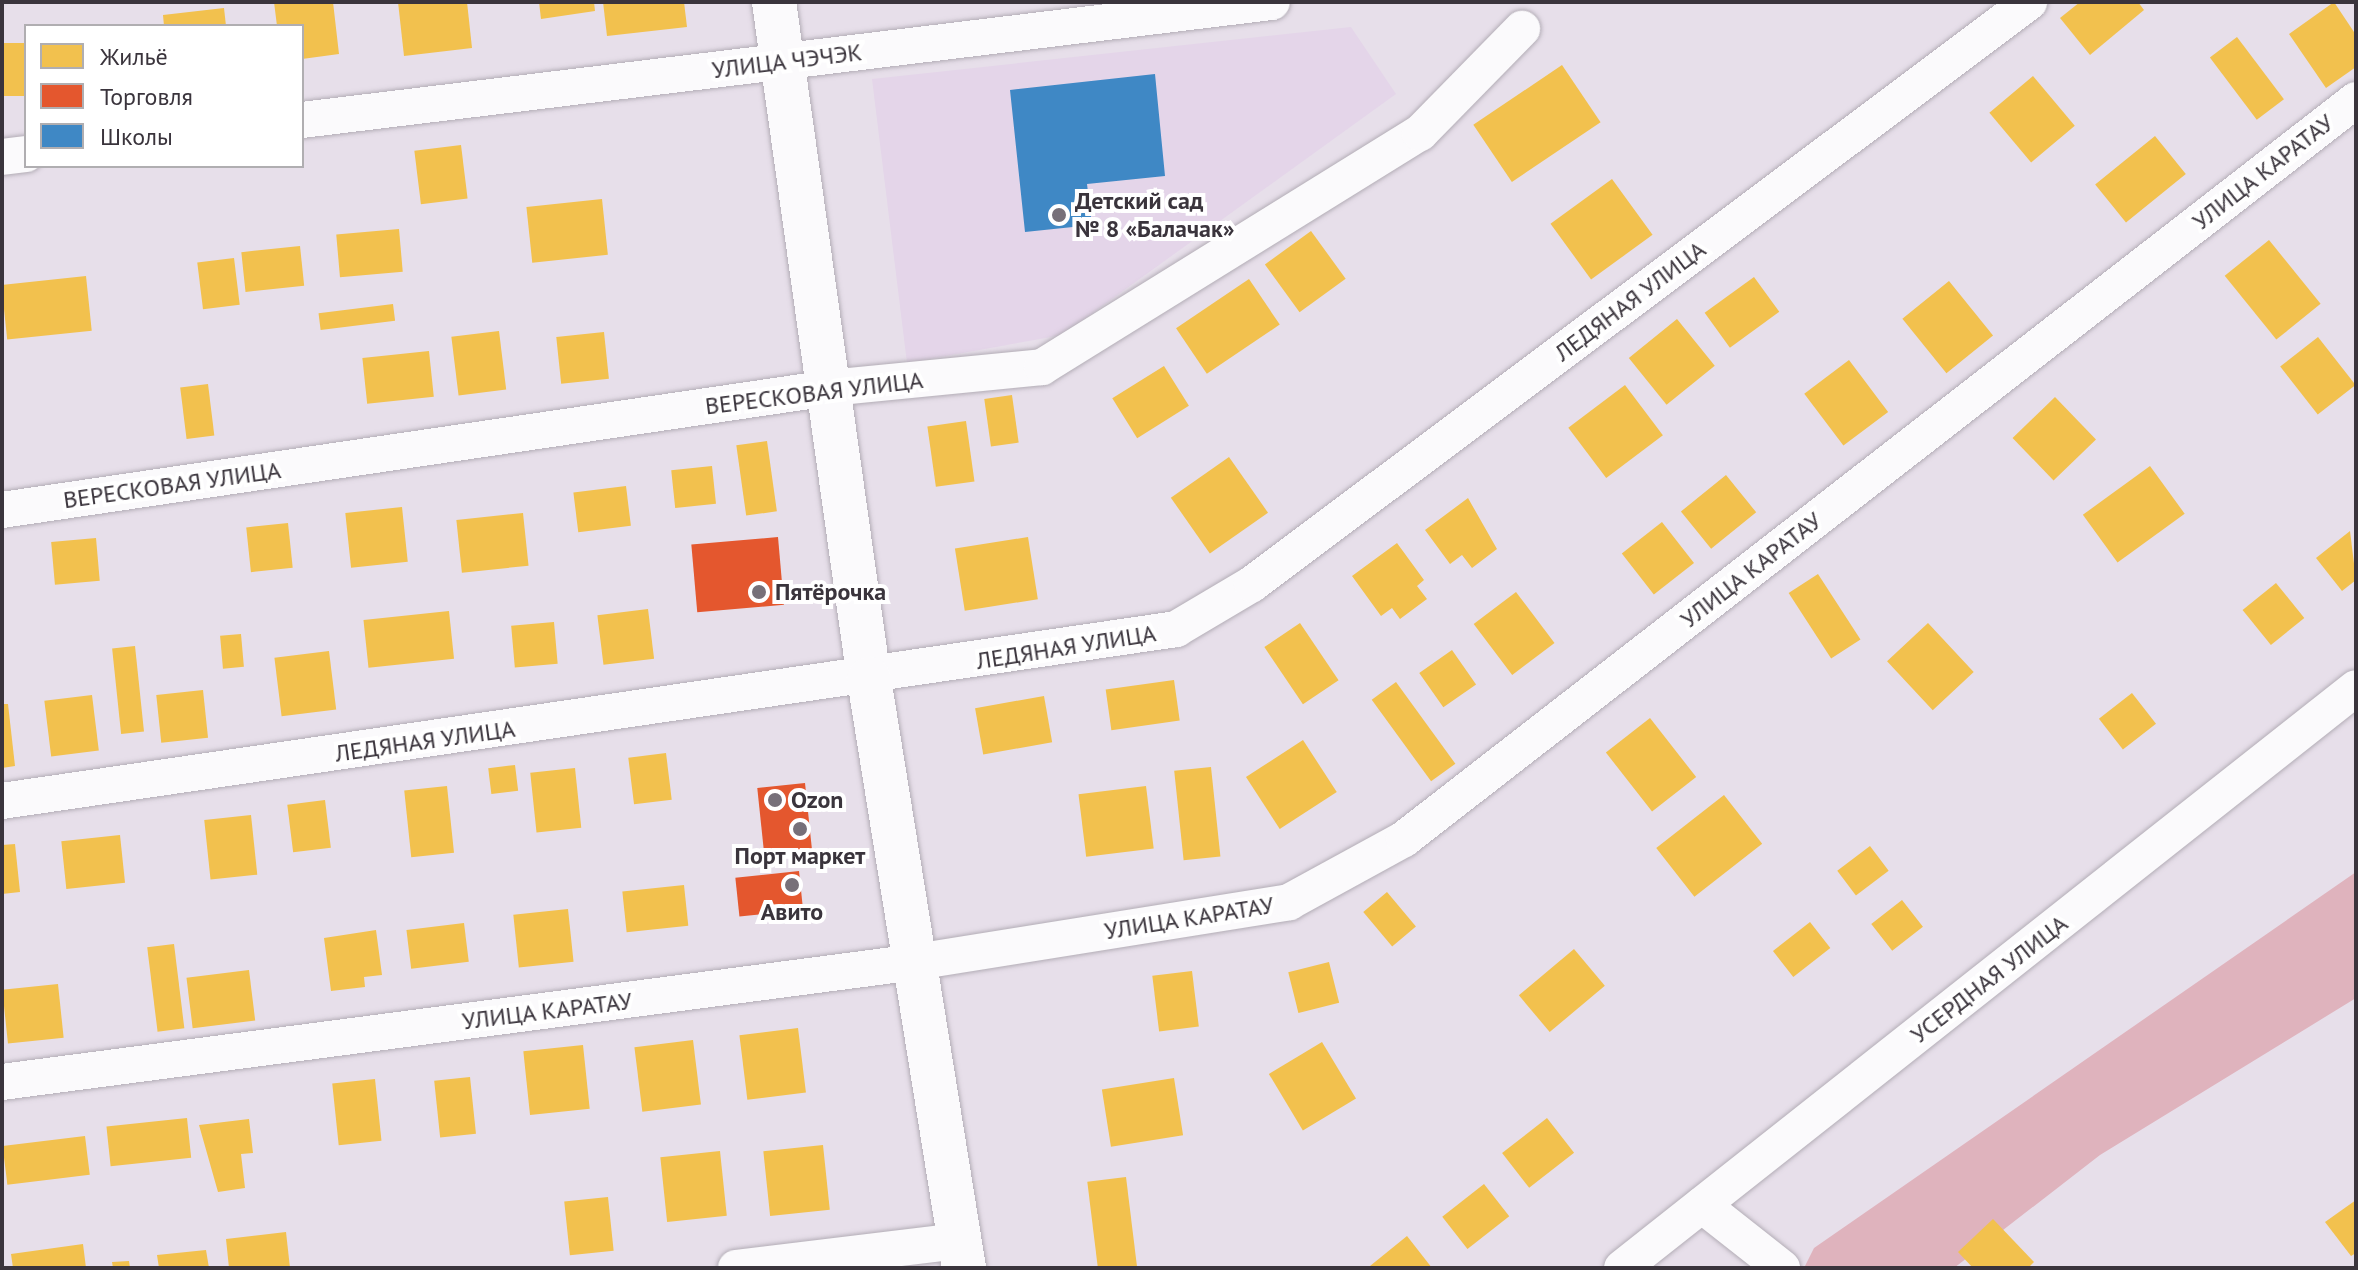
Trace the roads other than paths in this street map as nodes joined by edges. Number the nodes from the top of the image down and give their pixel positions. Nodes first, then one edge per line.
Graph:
1 (774, 2) edge
2 (1272, 2) edge
3 (2029, 2) edge
4 (1522, 29) dead end
5 (784, 61) junction
6 (2356, 100) edge
7 (304, 120) edge
8 (24, 154) edge
9 (2, 157) edge
10 (829, 388) junction
11 (2, 510) edge
12 (869, 679) junction
13 (2356, 688) edge
14 (2, 801) edge
15 (916, 962) junction
16 (2, 1082) edge
17 (1702, 1205) junction
18 (962, 1255) edge
19 (736, 1268) edge
20 (1622, 1268) edge
21 (1782, 1268) edge

1 - 5 street
2 - 5 street, УЛИЦА ЧЭЧЭК
3 - 12 street, ЛЕДЯНАЯ УЛИЦА
4 - 10 street, ВЕРЕСКОВАЯ УЛИЦА
5 - 7 street, УЛИЦА ЧЭЧЭК
5 - 10 street
6 - 15 street, УЛИЦА КАРАТАУ
8 - 9 street
10 - 11 street, ВЕРЕСКОВАЯ УЛИЦА
10 - 12 street
12 - 14 street, ЛЕДЯНАЯ УЛИЦА
12 - 15 street
13 - 17 street, УСЕРДНАЯ УЛИЦА
15 - 16 street, УЛИЦА КАРАТАУ
15 - 18 street
17 - 20 street, УСЕРДНАЯ УЛИЦА
17 - 21 street
18 - 19 street

